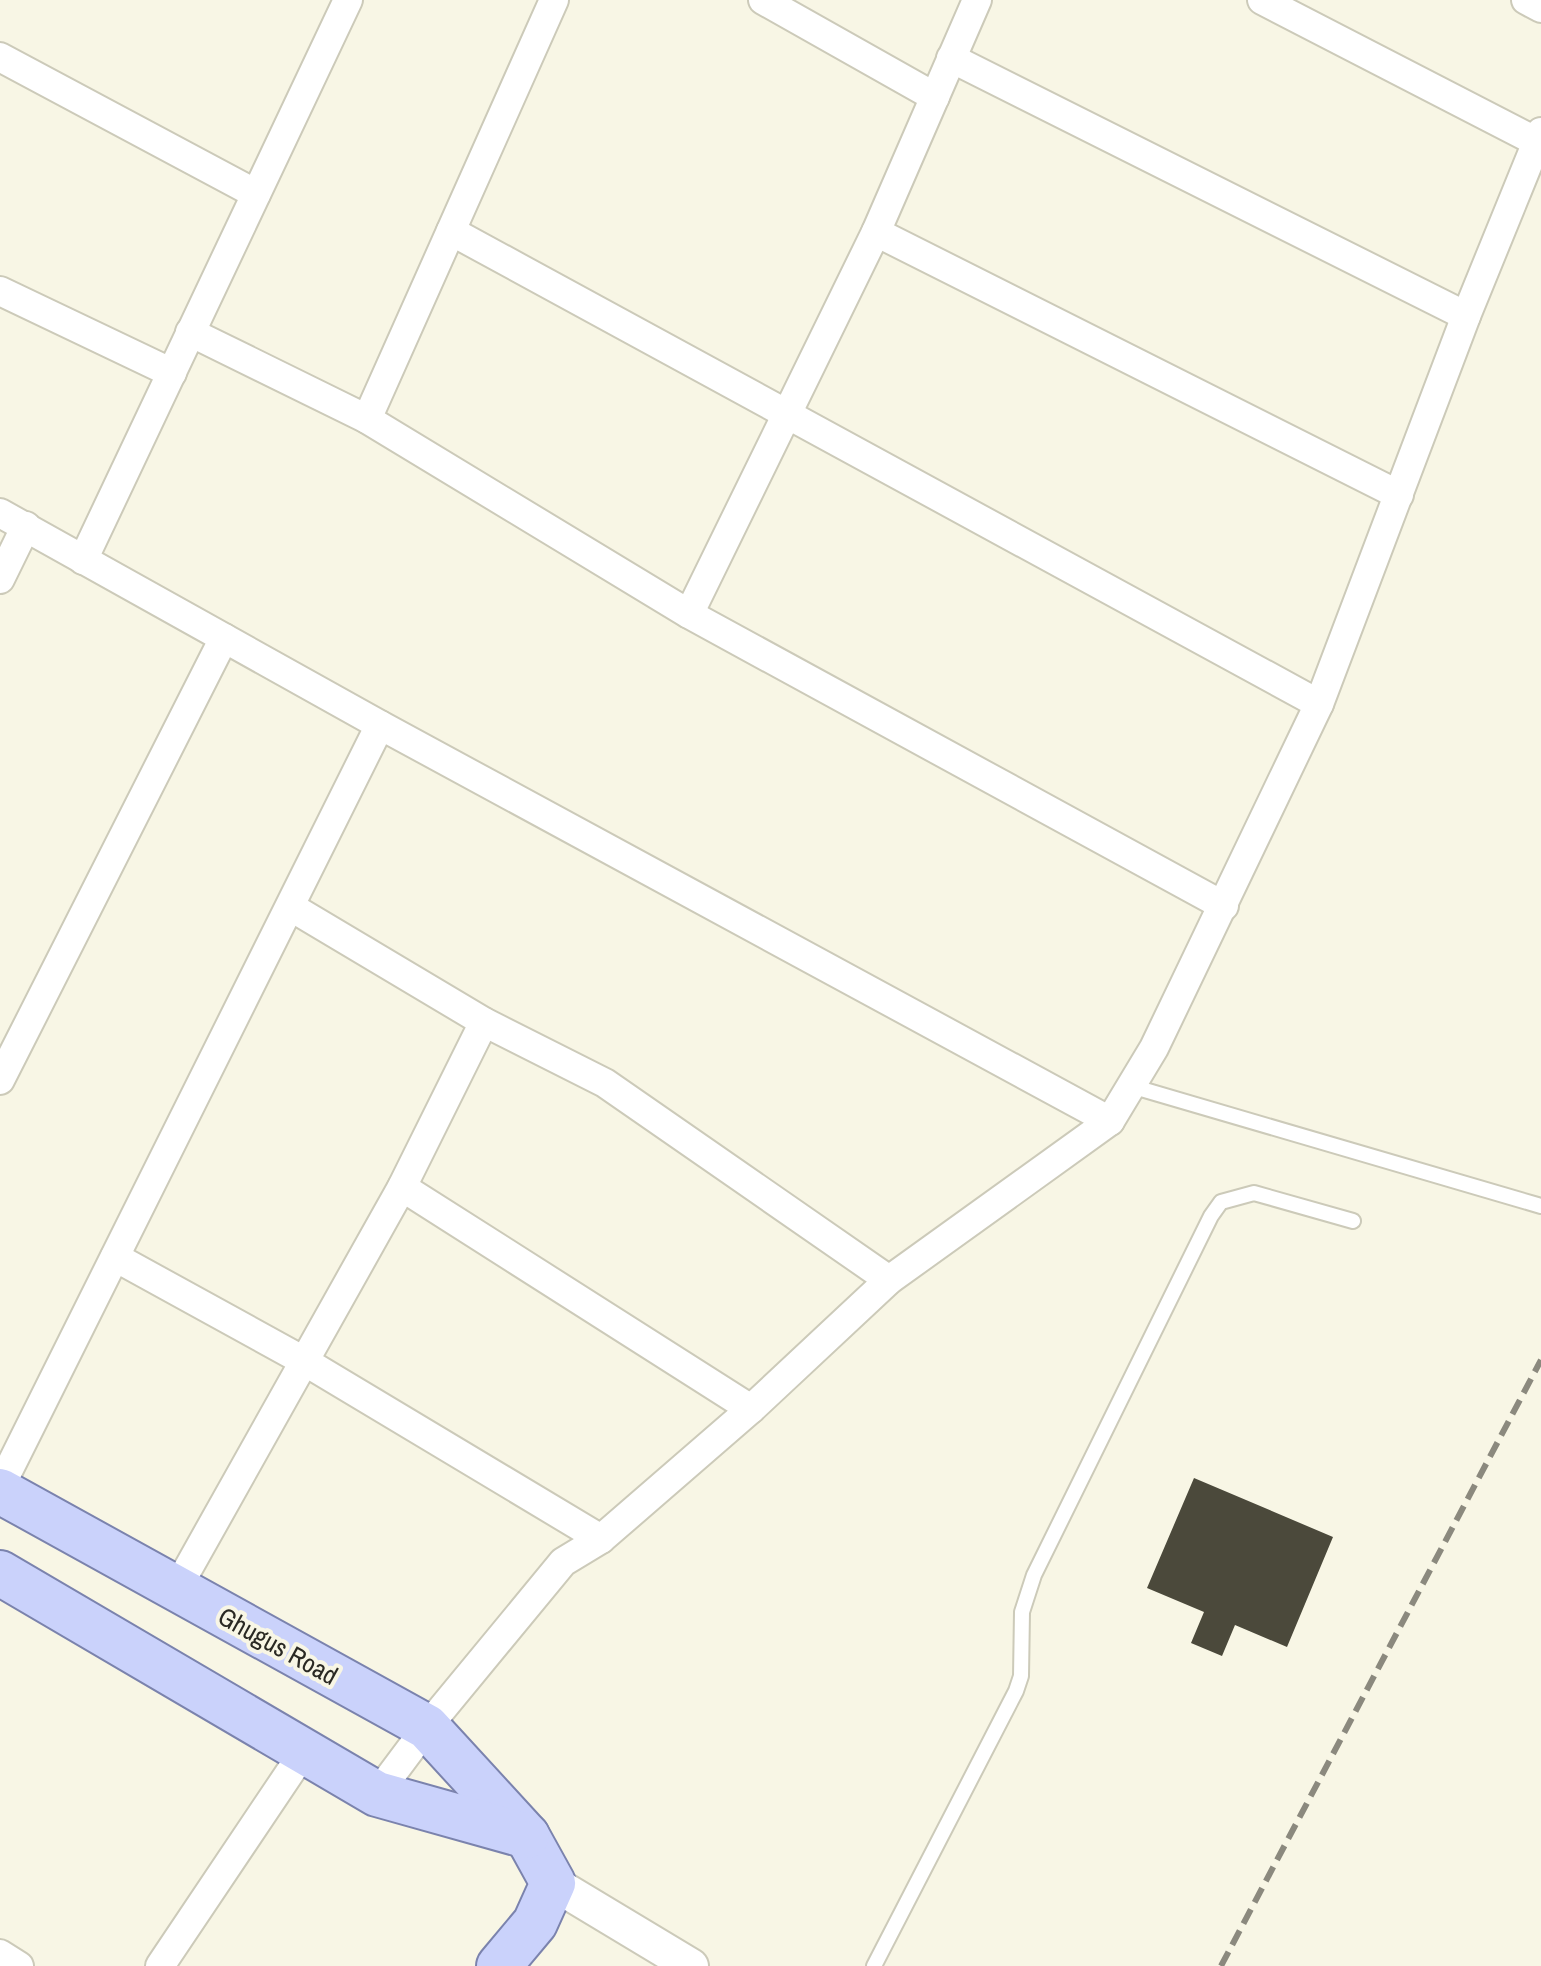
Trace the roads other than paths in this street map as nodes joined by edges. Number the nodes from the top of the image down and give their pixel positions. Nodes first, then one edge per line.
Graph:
1 (554, 0) edge
2 (763, 0) edge
3 (977, 0) edge
4 (1262, 0) edge
5 (1526, 0) edge
6 (340, 3) edge
7 (1541, 8) edge
8 (0, 57) edge
9 (951, 58) junction
10 (935, 97) junction
11 (1539, 137) edge
12 (256, 194) junction
13 (451, 231) junction
14 (876, 232) junction
15 (0, 291) edge
16 (1466, 316) junction
17 (190, 332) junction
18 (172, 373) junction
19 (788, 413) junction
20 (367, 419) junction
21 (1399, 495) junction
22 (0, 513) edge
23 (26, 526) junction
24 (83, 560) junction
25 (0, 579) edge
26 (689, 614) junction
27 (224, 638) junction
28 (1319, 704) junction
29 (380, 725) junction
30 (1224, 906) junction
31 (291, 907) junction
32 (484, 1022) junction
33 (0, 1080) edge
34 (1131, 1086) junction
35 (1110, 1121) junction
36 (402, 1187) junction
37 (1541, 1206) edge
38 (1353, 1221) dead end
39 (115, 1257) junction
40 (889, 1280) junction
41 (304, 1361) junction
42 (751, 1409) junction
43 (0, 1489) edge
44 (601, 1539) junction
45 (0, 1573) edge
46 (176, 1590) junction
47 (427, 1727) junction
48 (305, 1750) junction
49 (377, 1794) junction
50 (527, 1836) junction
51 (553, 1883) junction
52 (0, 1954) edge
53 (19, 1966) edge
54 (160, 1966) edge
55 (499, 1966) edge
56 (691, 1966) edge
57 (874, 1966) edge

1 - 13 street
2 - 10 street
3 - 9 street
4 - 11 street
5 - 7 street
6 - 12 street
8 - 12 street
9 - 10 street
9 - 16 street
10 - 14 street
11 - 16 street
12 - 17 street
13 - 19 street
13 - 20 street
14 - 19 street
14 - 21 street
15 - 18 street
16 - 21 street
17 - 18 street
17 - 20 street
18 - 24 street
19 - 26 street
19 - 28 street
20 - 26 street
21 - 28 street
22 - 23 street
23 - 24 street
23 - 25 street
24 - 27 street
26 - 30 street
27 - 29 street
27 - 33 street
28 - 30 street
29 - 31 street
29 - 35 street
30 - 34 street
31 - 32 street
31 - 39 street
32 - 36 street
32 - 40 street
34 - 35 street
34 - 37 lane
35 - 40 street
36 - 41 street
36 - 42 street
38 - 57 lane
39 - 41 street
39 - 43 street
40 - 42 street
41 - 44 street
41 - 46 street
42 - 44 street
43 - 46 main road, Ghugus Road
44 - 47 street
45 - 48 main road
46 - 47 main road, Ghugus Road
47 - 49 street
47 - 50 main road, Ghugus Road
48 - 49 main road
48 - 54 street
49 - 50 main road
50 - 51 main road, Ghugus Road
51 - 55 main road
51 - 56 street
52 - 53 street

